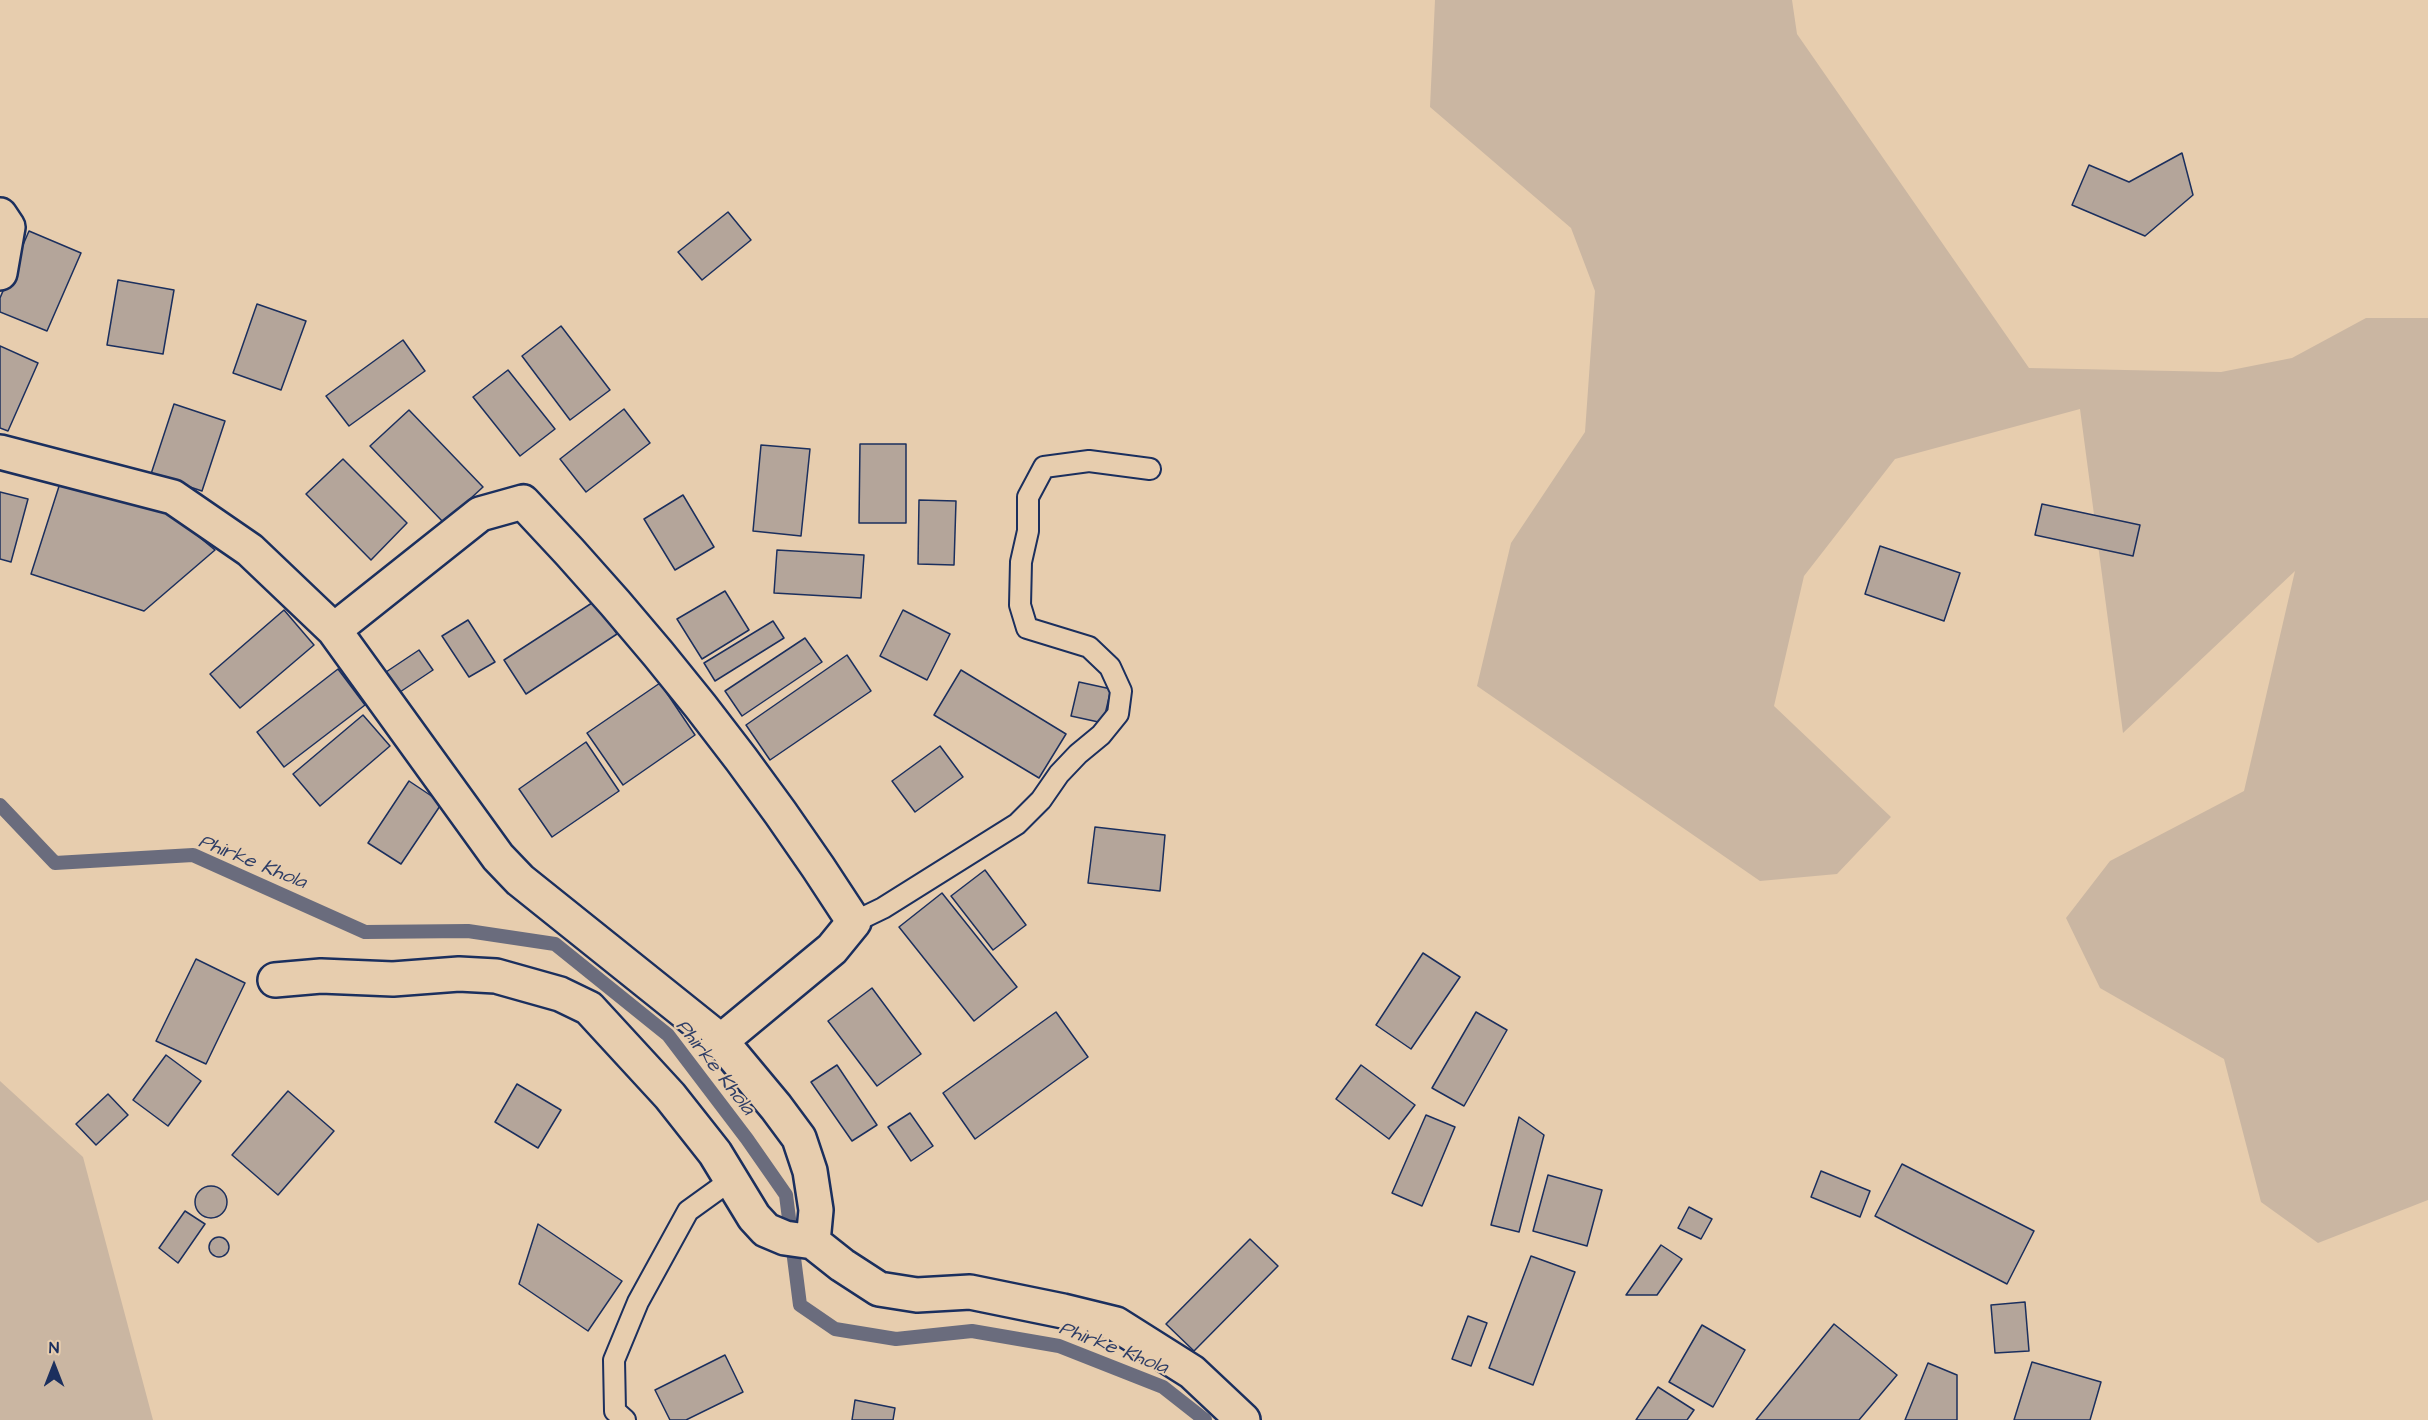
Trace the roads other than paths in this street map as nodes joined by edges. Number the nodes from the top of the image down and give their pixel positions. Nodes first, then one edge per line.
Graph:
1 (0, 215) edge
2 (0, 273) edge
3 (0, 452) edge
4 (1150, 469) dead end
5 (334, 630) junction
6 (854, 922) junction
7 (276, 980) dead end
8 (721, 1041) junction
9 (730, 1180) junction
10 (813, 1242) junction
11 (625, 1420) edge
12 (1243, 1420) edge

1 - 2 street
3 - 5 street
4 - 6 lane
5 - 6 street
5 - 8 street
6 - 8 street
7 - 9 street
8 - 10 street
9 - 10 street
9 - 11 lane
10 - 12 street

